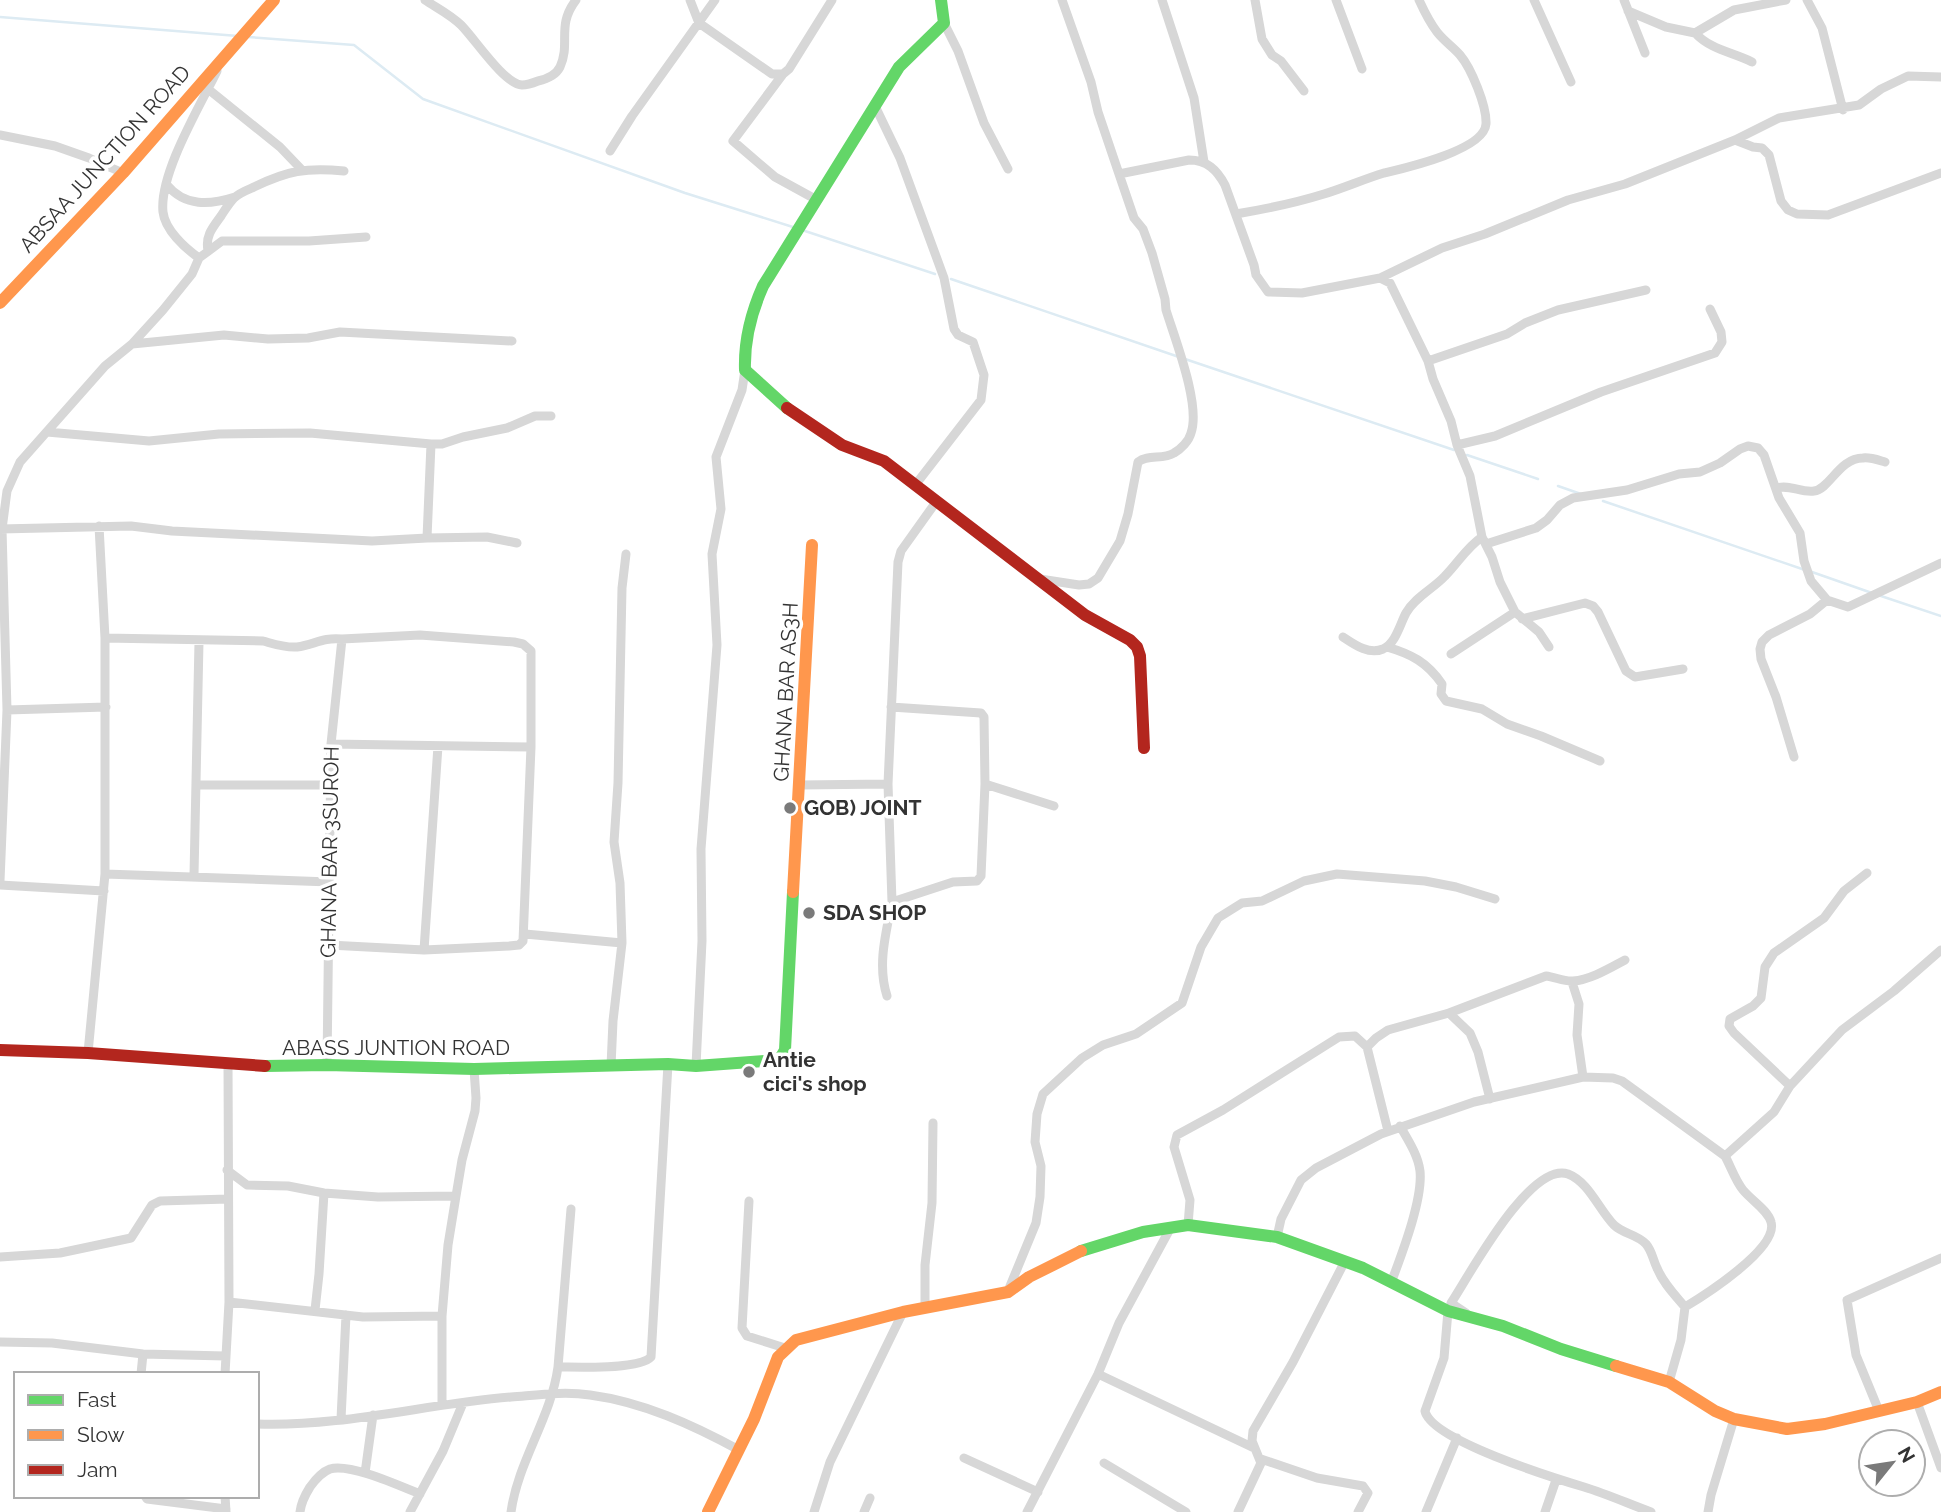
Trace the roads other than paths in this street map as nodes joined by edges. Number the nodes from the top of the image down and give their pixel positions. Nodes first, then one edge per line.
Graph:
1 (274, 0) edge
2 (425, 0) edge
3 (576, 0) edge
4 (690, 0) edge
5 (716, 0) edge
6 (832, 0) edge
7 (941, 0) edge
8 (1062, 0) edge
9 (1162, 0) edge
10 (1255, 0) edge
11 (1336, 0) edge
12 (1419, 0) edge
13 (1534, 0) edge
14 (1624, 0) edge
15 (1786, 0) edge
16 (1807, 0) edge
17 (1628, 11) junction
18 (699, 23) junction
19 (944, 23) junction
20 (1695, 33) junction
21 (1645, 53) dead end
22 (224, 56) junction
23 (1752, 62) dead end
24 (1362, 69) dead end
25 (783, 74) junction
26 (1941, 76) edge
27 (1571, 82) dead end
28 (208, 89) junction
29 (1304, 91) dead end
30 (876, 106) junction
31 (1843, 110) junction
32 (1755, 131) junction
33 (1, 137) edge
34 (1735, 140) junction
35 (1762, 148) junction
36 (610, 151) dead end
37 (1204, 162) junction
38 (1008, 169) dead end
39 (302, 170) junction
40 (344, 171) dead end
41 (123, 173) junction
42 (1941, 173) edge
43 (1119, 174) junction
44 (167, 185) junction
45 (235, 197) junction
46 (817, 200) junction
47 (1236, 214) junction
48 (366, 237) dead end
49 (208, 250) junction
50 (199, 258) junction
51 (1380, 278) junction
52 (1646, 290) dead end
53 (0, 303) edge
54 (1710, 309) dead end
55 (512, 341) dead end
56 (132, 344) junction
57 (1428, 361) junction
58 (744, 370) junction
59 (551, 416) dead end
60 (47, 432) junction
61 (431, 444) junction
62 (1457, 445) junction
63 (1885, 462) dead end
64 (916, 484) junction
65 (1776, 488) junction
66 (936, 502) junction
67 (99, 526) junction
68 (1, 529) edge
69 (427, 538) junction
70 (1484, 540) junction
71 (517, 543) dead end
72 (812, 545) dead end
73 (626, 554) dead end
74 (1941, 563) edge
75 (1040, 579) junction
76 (1826, 600) junction
77 (1519, 616) junction
78 (106, 638) junction
79 (1343, 638) dead end
80 (342, 639) junction
81 (199, 642) junction
82 (1387, 647) junction
83 (1549, 647) dead end
84 (1451, 654) dead end
85 (1683, 669) dead end
86 (106, 706) junction
87 (891, 707) junction
88 (7, 710) junction
89 (331, 744) junction
90 (438, 746) junction
91 (531, 747) junction
92 (1144, 748) dead end
93 (1794, 757) dead end
94 (1600, 761) dead end
95 (888, 784) junction
96 (985, 784) junction
97 (197, 785) junction
98 (331, 785) junction
99 (800, 785) junction
100 (1054, 806) dead end
101 (1867, 873) dead end
102 (105, 874) junction
103 (194, 875) junction
104 (330, 882) junction
105 (0, 883) edge
106 (104, 891) junction
107 (1495, 899) dead end
108 (892, 902) junction
109 (525, 934) junction
110 (622, 943) junction
111 (329, 946) junction
112 (424, 950) junction
113 (1941, 950) edge
114 (1625, 960) dead end
115 (1572, 982) junction
116 (887, 996) dead end
117 (1449, 1013) junction
118 (1367, 1047) junction
119 (0, 1051) edge
120 (785, 1051) joint
121 (88, 1053) junction
122 (228, 1063) junction
123 (668, 1064) junction
124 (327, 1065) junction
125 (611, 1066) junction
126 (696, 1066) junction
127 (474, 1069) junction
128 (1583, 1077) junction
129 (1790, 1086) junction
130 (1490, 1099) junction
131 (933, 1123) dead end
132 (1400, 1126) junction
133 (1388, 1131) junction
134 (1725, 1156) junction
135 (227, 1170) junction
136 (324, 1194) junction
137 (456, 1196) junction
138 (228, 1199) junction
139 (750, 1201) dead end
140 (570, 1209) dead end
141 (1188, 1225) junction
142 (1171, 1227) junction
143 (1276, 1237) junction
144 (0, 1257) edge
145 (1941, 1258) edge
146 (1344, 1263) junction
147 (1391, 1283) junction
148 (1008, 1292) junction
149 (229, 1302) junction
150 (1685, 1307) junction
151 (925, 1308) junction
152 (315, 1310) junction
153 (1448, 1311) junction
154 (903, 1312) junction
155 (346, 1315) junction
156 (442, 1316) junction
157 (1486, 1322) junction
158 (0, 1342) edge
159 (785, 1348) junction
160 (143, 1354) junction
161 (225, 1356) junction
162 (558, 1367) junction
163 (141, 1372) edge
164 (225, 1372) edge
165 (1098, 1374) junction
166 (1669, 1382) junction
167 (1941, 1392) edge
168 (552, 1394) junction
169 (463, 1402) junction
170 (1917, 1402) junction
171 (442, 1404) junction
172 (1879, 1410) junction
173 (373, 1415) junction
174 (341, 1419) junction
175 (1734, 1419) junction
176 (259, 1424) edge
177 (1457, 1438) junction
178 (1255, 1448) junction
179 (739, 1450) junction
180 (964, 1458) dead end
181 (1261, 1460) junction
182 (1104, 1464) dead end
183 (1941, 1468) edge
184 (365, 1473) junction
185 (1556, 1480) junction
186 (1038, 1492) junction
187 (419, 1494) junction
188 (146, 1498) edge
189 (870, 1498) dead end
190 (226, 1510) edge
191 (300, 1512) edge
192 (410, 1512) edge
193 (511, 1512) edge
194 (708, 1512) edge
195 (814, 1512) edge
196 (864, 1512) edge
197 (1027, 1512) edge
198 (1186, 1512) edge
199 (1238, 1512) edge
200 (1358, 1512) edge
201 (1426, 1512) edge
202 (1545, 1512) edge
203 (1651, 1512) edge
204 (1708, 1512) edge

1 - 22 street, ABSAA JUNCTION ROAD
2 - 3 street
4 - 18 street
5 - 18 street
6 - 25 street
7 - 19 street
8 - 43 street
9 - 37 street
10 - 29 street
11 - 24 street
12 - 47 street
13 - 27 street
14 - 17 street
15 - 20 street
16 - 31 street
17 - 20 street
17 - 21 street
18 - 25 street
18 - 36 street
19 - 30 street
19 - 38 street
20 - 23 street
22 - 28 street
22 - 41 street, ABSAA JUNCTION ROAD
25 - 46 street
26 - 31 street
28 - 39 street
28 - 44 street
30 - 46 street
30 - 64 street
31 - 32 street
32 - 34 street
32 - 35 street
33 - 41 street
34 - 35 street
34 - 51 street
35 - 42 street
37 - 43 street
37 - 47 street
39 - 40 street
39 - 45 street
41 - 53 street, ABSAA JUNCTION ROAD
43 - 75 street
44 - 45 street
44 - 50 street
45 - 49 street
46 - 58 street
47 - 51 street
48 - 49 street
49 - 50 street
50 - 56 street
51 - 57 street
52 - 57 street
54 - 62 street
55 - 56 street
56 - 60 street
57 - 62 street
58 - 64 street
58 - 126 street
59 - 61 street
60 - 61 street
60 - 68 street
61 - 69 street
62 - 70 street
63 - 65 street
64 - 66 street
65 - 70 street
65 - 76 street
66 - 75 street
66 - 87 street
67 - 68 street
67 - 69 street
67 - 78 street
68 - 88 street
69 - 71 street
70 - 77 street
70 - 82 street
72 - 99 street, GHANA BAR AS3H
73 - 110 street
74 - 76 street
75 - 92 street
76 - 93 street
77 - 83 street
77 - 84 street
77 - 85 street
78 - 81 street
78 - 86 street
79 - 82 street
80 - 81 street
80 - 89 street, GHANA BAR 3SUROH
80 - 91 street
81 - 97 street
82 - 94 street
86 - 88 street
86 - 102 street
87 - 95 street
87 - 96 street
88 - 105 street
89 - 90 street
89 - 98 street, GHANA BAR 3SUROH
90 - 91 street
90 - 112 street
91 - 109 street
95 - 99 street
95 - 108 street
96 - 100 street
96 - 108 street
97 - 98 street
97 - 103 street
98 - 104 street, GHANA BAR 3SUROH
99 - 120 street, GHANA BAR AS3H
101 - 129 street
102 - 103 street
102 - 106 street
103 - 104 street
104 - 111 street, GHANA BAR 3SUROH
105 - 106 street
106 - 121 street
107 - 148 street
108 - 116 street
109 - 110 street
109 - 112 street
110 - 125 street
111 - 112 street
111 - 124 street, GHANA BAR 3SUROH
113 - 129 street
114 - 115 street
115 - 117 street
115 - 128 street
117 - 118 street
117 - 130 street
118 - 133 street
118 - 141 street
119 - 121 street, ABASS JUNTION ROAD
120 - 126 street, ABASS JUNTION ROAD
121 - 122 street, ABASS JUNTION ROAD
122 - 124 street, ABASS JUNTION ROAD
122 - 135 street
123 - 125 street, ABASS JUNTION ROAD
123 - 126 street, ABASS JUNTION ROAD
123 - 162 street
124 - 127 street, ABASS JUNTION ROAD
125 - 127 street, ABASS JUNTION ROAD
127 - 137 street
128 - 130 street
128 - 134 street
129 - 134 street
130 - 132 street
131 - 151 street
132 - 133 street
132 - 147 street
133 - 143 street
134 - 150 street
135 - 136 street
135 - 138 street
136 - 137 street
136 - 152 street
137 - 156 street
138 - 144 street
138 - 149 street
139 - 159 street
140 - 162 street
141 - 142 street
141 - 143 street
142 - 148 street
142 - 165 street
143 - 146 street
145 - 172 street
146 - 147 street
146 - 178 street
147 - 153 street
148 - 151 street
149 - 152 street
149 - 161 street
150 - 157 street
150 - 166 street
151 - 154 street
152 - 155 street
153 - 157 street
153 - 177 street
154 - 159 street
154 - 195 street
155 - 156 street
155 - 174 street
156 - 171 street
157 - 166 street
158 - 160 street
159 - 179 street
160 - 161 street
160 - 163 street
161 - 164 street
162 - 168 street
165 - 178 street
165 - 186 street
166 - 175 street
167 - 170 street
168 - 169 street
168 - 179 street
168 - 193 street
169 - 171 street
169 - 187 street
170 - 172 street
170 - 183 street
171 - 173 street
172 - 175 street
173 - 174 street
173 - 184 street
174 - 176 street
175 - 204 street
177 - 185 street
177 - 201 street
178 - 181 street
179 - 194 street
180 - 186 street
181 - 199 street
181 - 200 street
182 - 198 street
184 - 187 street
184 - 191 street
185 - 202 street
185 - 203 street
186 - 197 street
187 - 192 street
188 - 190 street
189 - 196 street

